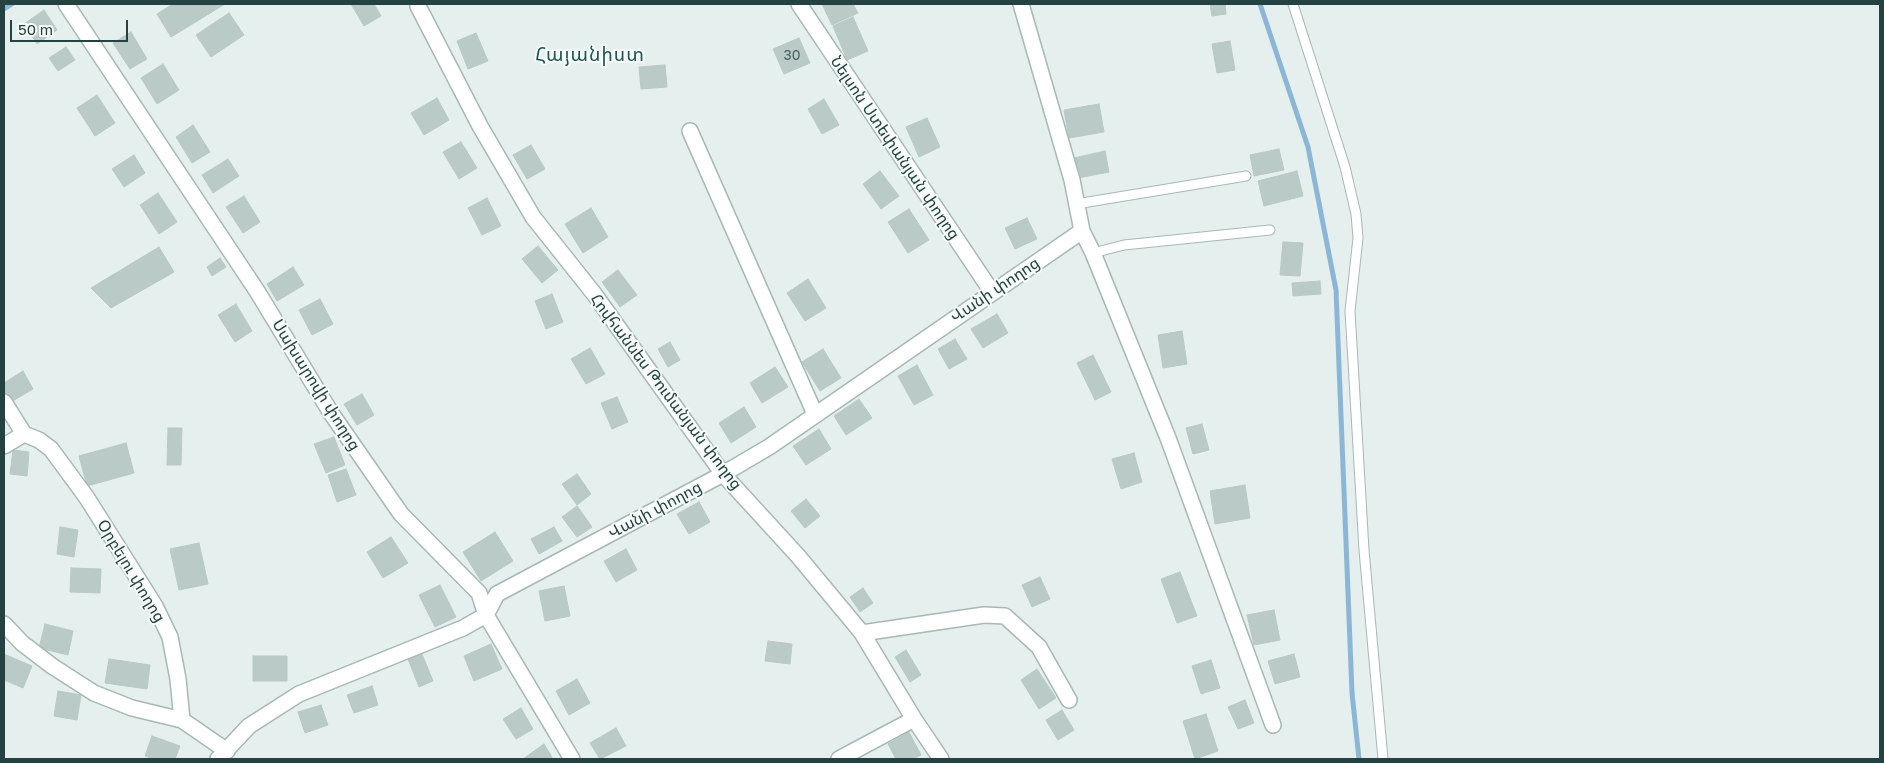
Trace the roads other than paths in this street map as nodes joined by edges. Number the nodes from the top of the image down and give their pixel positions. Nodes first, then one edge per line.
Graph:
1 (66, 4) edge
2 (799, 4) edge
3 (1021, 4) edge
4 (1293, 4) edge
5 (418, 6) dead end
6 (690, 131) dead end
7 (1246, 176) dead end
8 (1076, 204) junction
9 (1270, 230) dead end
10 (1082, 231) junction
11 (1093, 253) junction
12 (992, 292) junction
13 (4, 402) edge
14 (815, 414) junction
15 (24, 434) junction
16 (4, 446) edge
17 (723, 474) junction
18 (486, 616) junction
19 (4, 624) edge
20 (862, 633) junction
21 (1069, 700) dead end
22 (914, 719) junction
23 (182, 720) junction
24 (1273, 726) dead end
25 (222, 755) edge
26 (572, 759) edge
27 (839, 759) edge
28 (941, 759) edge
29 (1383, 759) edge

1 - 18 street, Սախարովի փողոց
2 - 12 street, Նելսոն Ստեփանյան փողոց
3 - 8 street
4 - 29 lane
5 - 17 street, Հովհաննես Թումանյան փողոց
6 - 14 street
7 - 8 lane
8 - 10 street
9 - 11 lane
10 - 11 street
10 - 12 street, Վանի փողոց
11 - 24 street
12 - 14 street, Վանի փողոց
13 - 15 street
14 - 17 street, Վանի փողոց
15 - 16 street
15 - 23 street, Օրբելու փողոց
17 - 18 street, Վանի փողոց
17 - 20 street, Հովհաննես Թումանյան փողոց
18 - 25 street
18 - 26 street, Սախարովի փողոց
19 - 23 street
20 - 21 street
20 - 22 street, Հովհաննես Թումանյան փողոց
22 - 27 street
22 - 28 street, Հովհաննես Թումանյան փողոց
23 - 25 street

